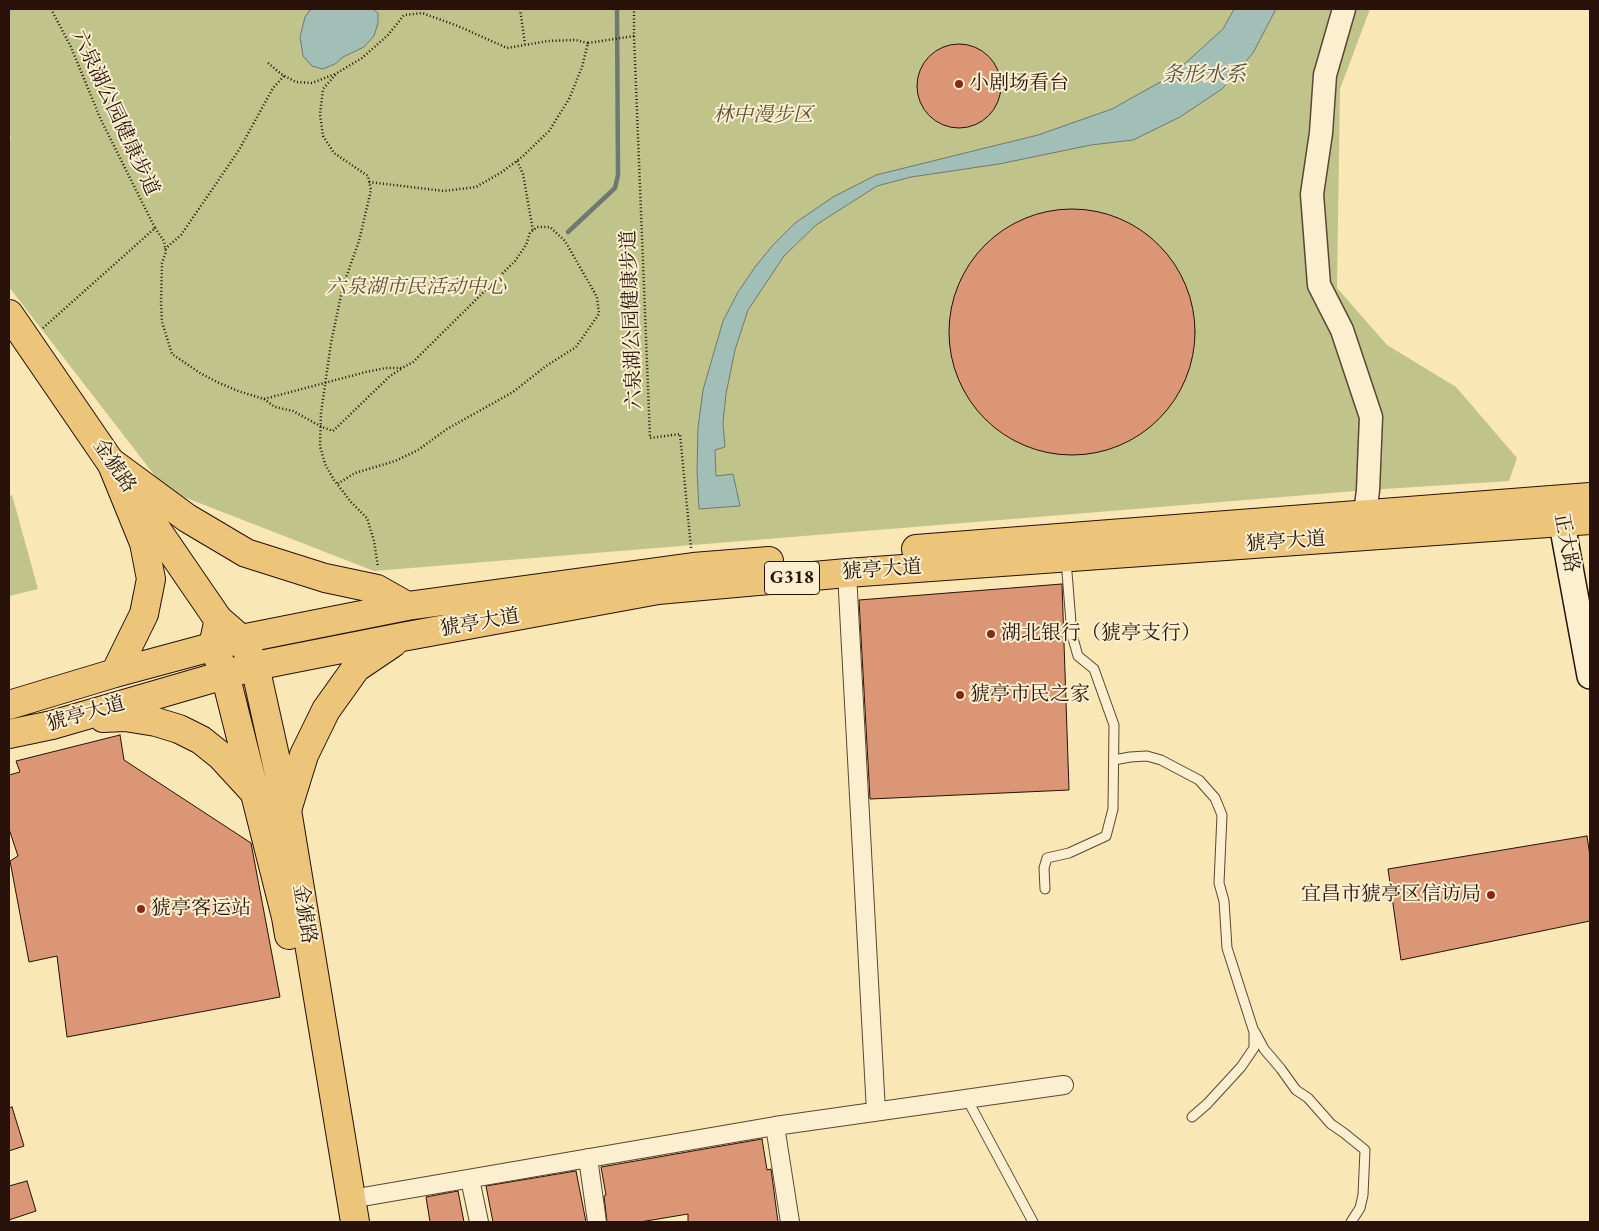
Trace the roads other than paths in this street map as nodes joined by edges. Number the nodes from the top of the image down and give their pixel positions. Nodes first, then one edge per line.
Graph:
1 (1344, 9) edge
2 (9, 314) edge
3 (111, 462) junction
4 (1590, 497) edge
5 (1560, 511) junction
6 (1365, 514) junction
7 (1590, 520) edge
8 (1066, 557) junction
9 (847, 573) junction
10 (408, 606) junction
11 (218, 620) junction
12 (402, 637) junction
13 (241, 639) junction
14 (213, 646) junction
15 (255, 666) junction
16 (115, 673) junction
17 (225, 674) junction
18 (1590, 676) edge
19 (9, 705) edge
20 (52, 725) junction
21 (9, 734) edge
22 (1114, 760) junction
23 (255, 793) junction
24 (287, 810) junction
25 (1045, 889) dead end
26 (1254, 1032) junction
27 (1064, 1085) dead end
28 (967, 1099) junction
29 (876, 1112) junction
30 (1192, 1117) dead end
31 (775, 1126) junction
32 (588, 1158) junction
33 (470, 1179) junction
34 (348, 1215) edge
35 (478, 1222) edge
36 (598, 1222) edge
37 (790, 1222) edge
38 (1033, 1222) edge
39 (1351, 1222) edge

1 - 6 street
2 - 3 main road, 金猇路
3 - 10 main road
3 - 11 main road, 金猇路
3 - 16 main road
4 - 5 main road, 猇亭大道 / G318
5 - 6 main road, 猇亭大道 / G318
5 - 7 main road, 猇亭大道 / G318
5 - 8 main road, 猇亭大道 / G318
5 - 18 main road, 正大路
6 - 10 main road, 猇亭大道 / G318
8 - 9 main road, 猇亭大道 / G318
8 - 22 lane
9 - 12 main road, 猇亭大道 / G318
9 - 29 street
10 - 13 main road, 猇亭大道 / G318
11 - 13 main road, 金猇路
11 - 14 main road
12 - 15 main road, 猇亭大道 / G318
12 - 24 main road
13 - 14 main road, 猇亭大道 / G318
13 - 15 main road, 金猇路
14 - 16 main road, 猇亭大道 / G318
14 - 17 main road, 金猇路
15 - 17 main road, 猇亭大道 / G318
15 - 24 main road, 金猇路
16 - 19 main road, 猇亭大道 / G318
17 - 20 main road, 猇亭大道 / G318
17 - 23 main road, 金猇路
20 - 21 main road, 猇亭大道 / G318
20 - 23 main road
22 - 25 lane
22 - 26 lane
23 - 34 main road, 金猇路
24 - 34 main road, 金猇路
26 - 30 lane
26 - 39 lane
27 - 28 street
28 - 29 street
28 - 38 lane
29 - 31 street
31 - 32 street
31 - 37 street
32 - 33 street
32 - 36 street
33 - 34 street
33 - 35 street

